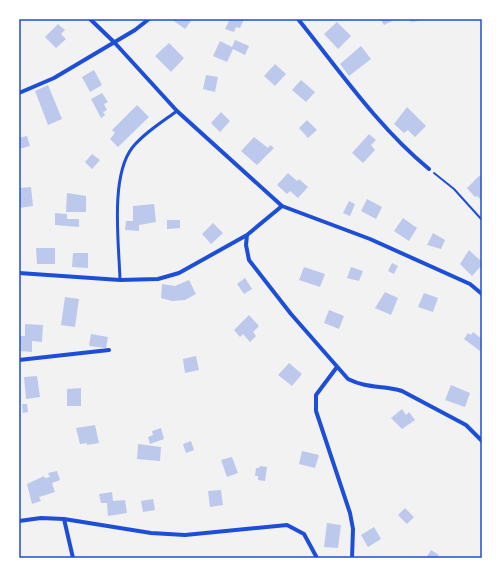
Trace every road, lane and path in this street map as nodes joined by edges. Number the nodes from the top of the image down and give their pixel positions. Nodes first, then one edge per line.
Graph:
1 (90, 19) edge
2 (149, 19) edge
3 (298, 19) edge
4 (114, 42) junction
5 (19, 93) edge
6 (177, 111) junction
7 (429, 169) joint
8 (282, 206) junction
9 (482, 220) edge
10 (247, 235) junction
11 (19, 273) edge
12 (120, 280) junction
13 (482, 294) edge
14 (109, 350) dead end
15 (19, 360) edge
16 (337, 367) junction
17 (482, 440) edge
18 (64, 519) junction
19 (19, 521) edge
20 (73, 558) edge
21 (317, 558) edge
22 (352, 558) edge

1 - 4 street
2 - 4 street
3 - 7 street
4 - 5 street
4 - 6 street
6 - 8 street
6 - 12 lane
7 - 9 path
8 - 10 street
8 - 13 street
10 - 12 street
10 - 16 street
11 - 12 street
14 - 15 street
16 - 17 street
16 - 22 street
18 - 19 street
18 - 20 street
18 - 21 street

